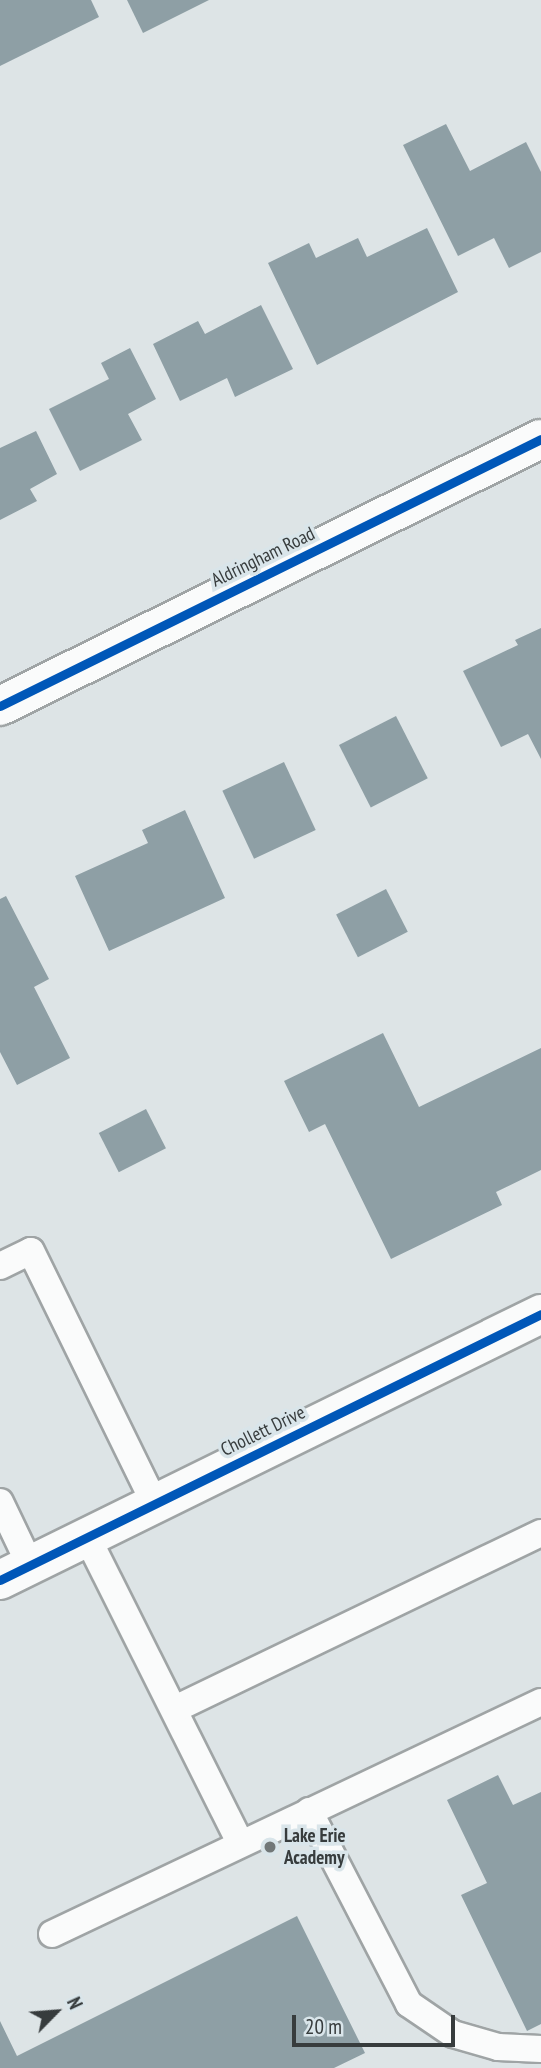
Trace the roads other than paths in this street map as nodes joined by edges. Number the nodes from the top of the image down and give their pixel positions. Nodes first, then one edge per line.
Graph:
1 (541, 439) edge
2 (0, 706) edge
3 (0, 1266) edge
4 (541, 1314) edge
5 (0, 1503) edge
6 (155, 1504) junction
7 (541, 1532) edge
8 (87, 1537) junction
9 (15, 1572) edge
10 (541, 1702) edge
11 (175, 1709) junction
12 (309, 1811) junction
13 (240, 1843) junction
14 (52, 1934) dead end
15 (541, 2049) edge

1 - 2 street, Aldringham Road
3 - 6 lane
4 - 6 street, Chollett Drive
5 - 9 lane
6 - 8 street, Chollett Drive
7 - 11 lane
8 - 9 street, Chollett Drive
8 - 11 lane
10 - 12 lane
11 - 13 lane
12 - 13 lane
12 - 15 lane
13 - 14 lane

